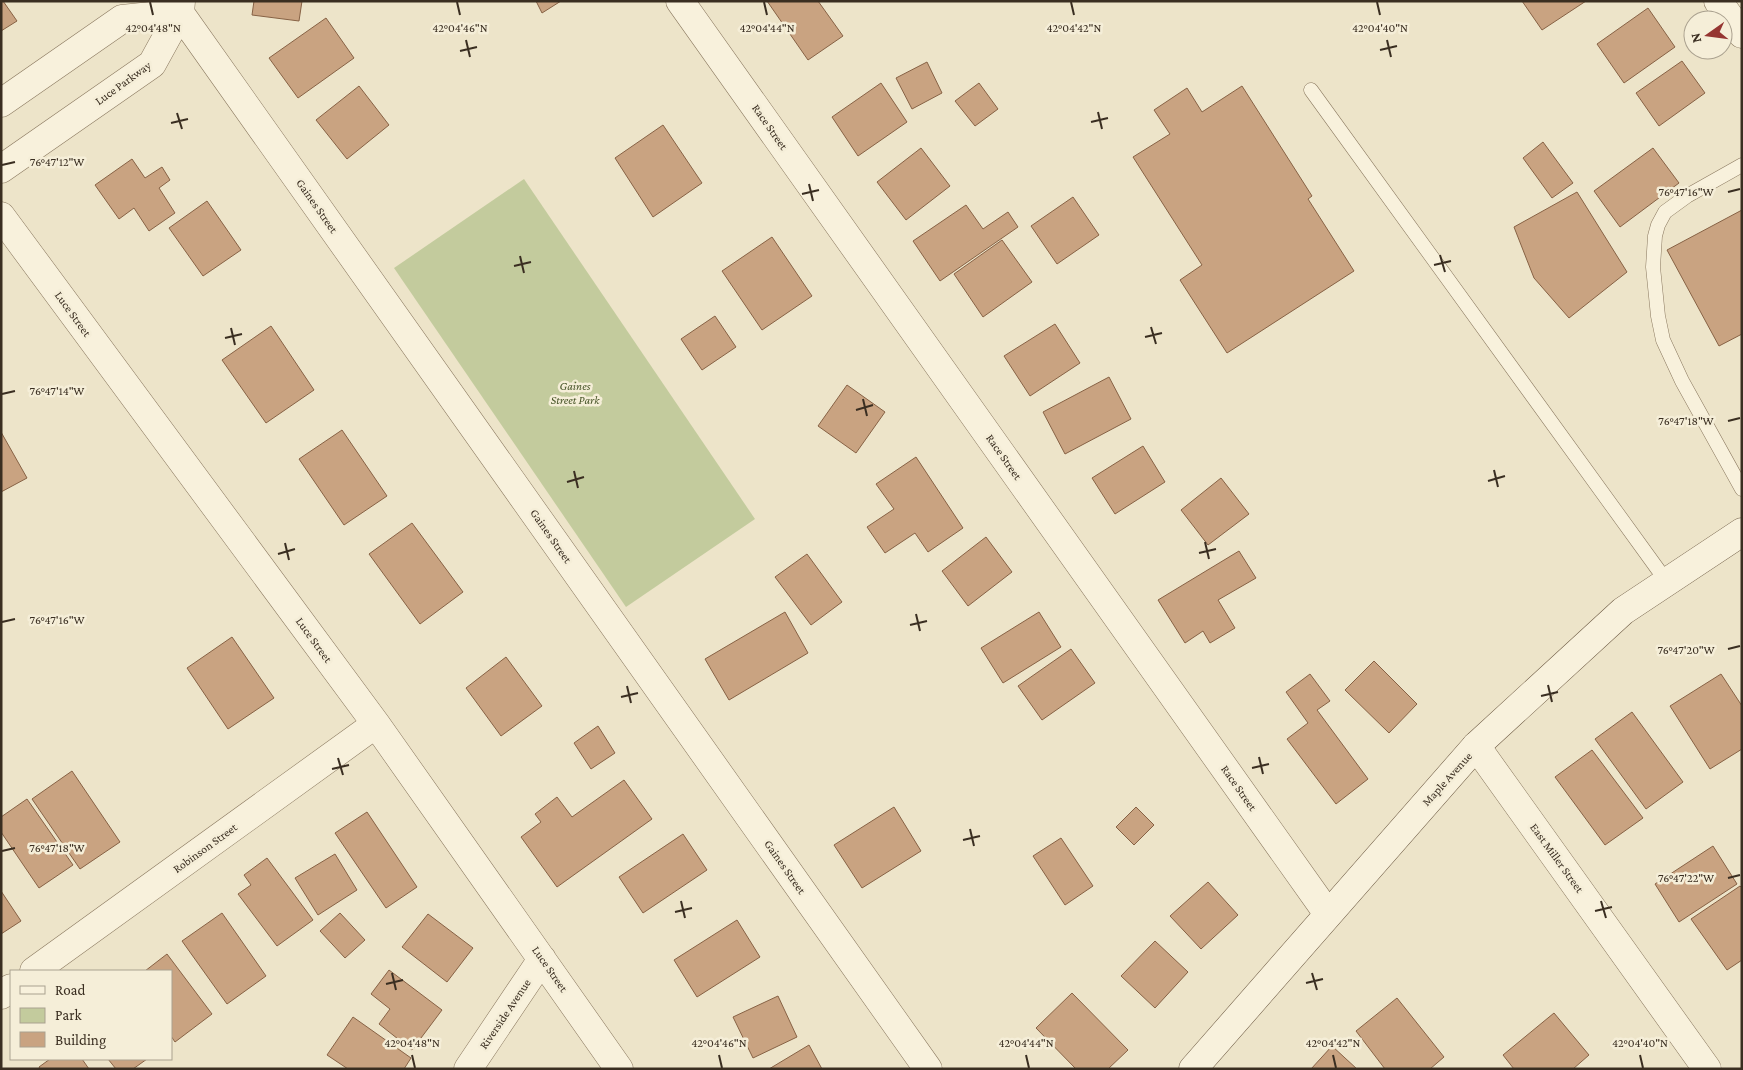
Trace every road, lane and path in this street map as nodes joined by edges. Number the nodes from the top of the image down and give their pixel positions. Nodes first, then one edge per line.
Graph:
1 (680, 1) edge
2 (1718, 1) edge
3 (181, 7) edge
4 (1742, 34) edge
5 (1311, 90) dead end
6 (1, 103) edge
7 (1742, 165) edge
8 (1, 169) edge
9 (1, 216) edge
10 (1742, 489) edge
11 (1742, 532) edge
12 (1666, 582) junction
13 (376, 724) junction
14 (1476, 746) junction
15 (1328, 914) junction
16 (542, 959) junction
17 (35, 970) edge
18 (468, 1069) edge
19 (619, 1069) edge
20 (928, 1069) edge
21 (1193, 1069) edge
22 (1707, 1069) edge

1 - 15 street, Race Street
2 - 4 street
3 - 6 street
3 - 8 street, Luce Parkway
3 - 20 street, Gaines Street
5 - 12 lane
7 - 10 lane
9 - 13 street, Luce Street
11 - 12 street, Maple Avenue
12 - 14 street, Maple Avenue
13 - 16 street, Luce Street
13 - 17 street, Robinson Street
14 - 15 street, Maple Avenue
14 - 22 street, East Miller Street
15 - 21 street, Maple Avenue
16 - 18 street, Riverside Avenue
16 - 19 street, Luce Street

